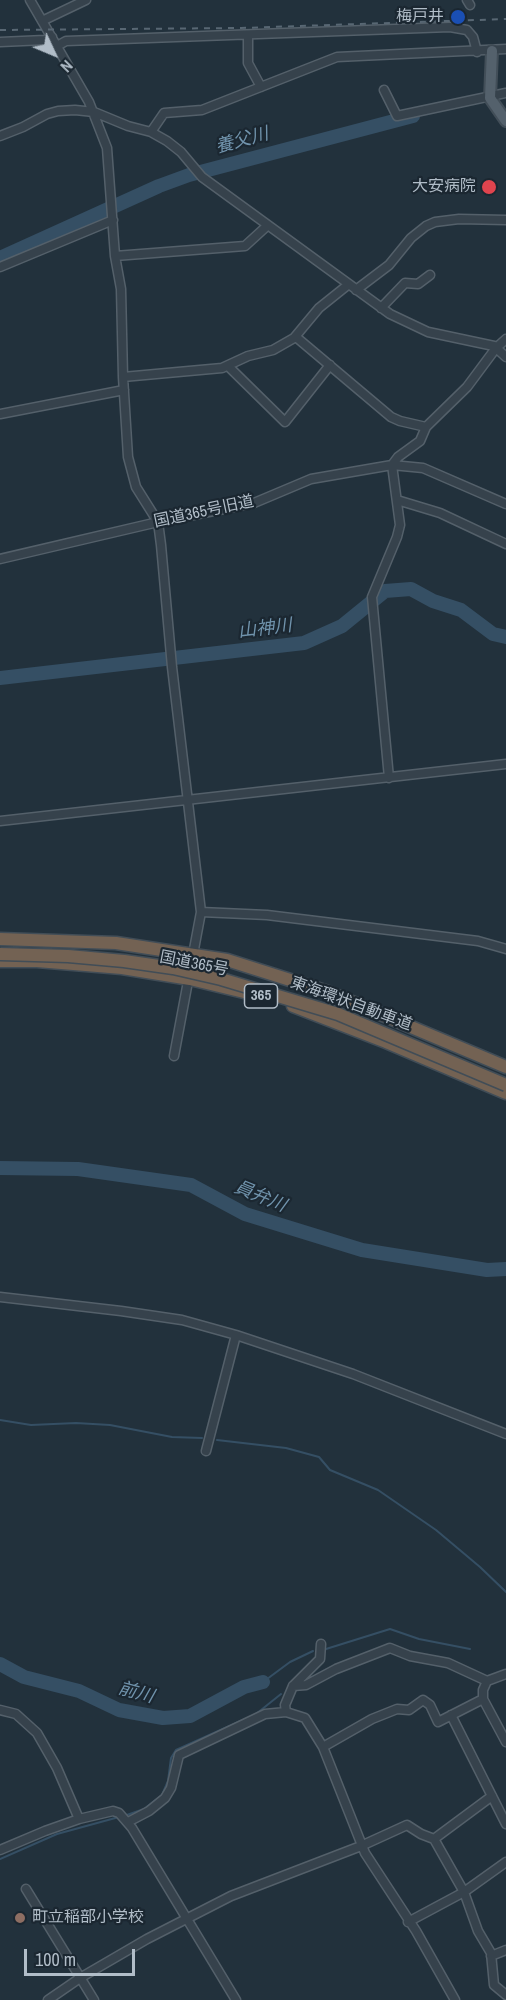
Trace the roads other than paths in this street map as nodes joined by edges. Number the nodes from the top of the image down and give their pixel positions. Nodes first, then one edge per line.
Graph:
1 (30, 0) edge
2 (86, 0) edge
3 (42, 21) junction
4 (248, 35) junction
5 (54, 41) junction
6 (0, 42) edge
7 (506, 49) edge
8 (492, 51) junction
9 (477, 52) junction
10 (261, 87) junction
11 (384, 90) dead end
12 (506, 93) edge
13 (492, 99) junction
14 (94, 112) junction
15 (506, 121) edge
16 (151, 132) junction
17 (0, 136) edge
18 (113, 217) junction
19 (506, 220) edge
20 (268, 225) junction
21 (115, 256) junction
22 (0, 267) edge
23 (430, 275) dead end
24 (349, 284) junction
25 (356, 290) junction
26 (381, 308) junction
27 (296, 337) junction
28 (506, 339) edge
29 (496, 348) junction
30 (506, 357) edge
31 (330, 365) junction
32 (228, 366) junction
33 (123, 377) junction
34 (124, 390) junction
35 (0, 414) edge
36 (426, 427) junction
37 (392, 465) junction
38 (397, 500) junction
39 (506, 504) edge
40 (158, 522) junction
41 (506, 544) edge
42 (0, 559) edge
43 (506, 765) edge
44 (390, 778) junction
45 (188, 800) junction
46 (0, 821) edge
47 (201, 912) junction
48 (0, 939) edge
49 (505, 949) edge
50 (0, 954) edge
51 (194, 954) junction
52 (0, 961) edge
53 (190, 979) junction
54 (174, 1056) dead end
55 (506, 1067) edge
56 (506, 1085) edge
57 (506, 1093) edge
58 (0, 1297) edge
59 (236, 1335) junction
60 (506, 1434) edge
61 (206, 1451) dead end
62 (321, 1644) dead end
63 (506, 1674) edge
64 (487, 1681) junction
65 (293, 1686) junction
66 (483, 1699) junction
67 (0, 1710) edge
68 (286, 1712) junction
69 (451, 1715) junction
70 (506, 1742) edge
71 (323, 1747) junction
72 (492, 1796) junction
73 (124, 1818) junction
74 (79, 1819) junction
75 (506, 1824) edge
76 (434, 1839) junction
77 (362, 1846) junction
78 (0, 1850) edge
79 (506, 1862) edge
80 (26, 1889) dead end
81 (464, 1892) junction
82 (186, 1917) junction
83 (408, 1922) junction
84 (506, 1950) edge
85 (491, 1956) junction
86 (80, 1978) junction
87 (506, 1995) edge
88 (48, 2000) edge
89 (93, 2000) edge
90 (236, 2000) edge
91 (455, 2000) edge

1 - 3 street
2 - 3 street
3 - 5 street
4 - 5 street
4 - 9 street
4 - 10 street
5 - 6 street
5 - 14 street
7 - 8 street
8 - 9 street
8 - 13 main road
9 - 10 street
10 - 16 street
11 - 13 street
12 - 13 street
13 - 15 main road
14 - 16 street
14 - 17 street
14 - 18 street
16 - 20 street
18 - 21 street
18 - 22 street
19 - 25 street
20 - 21 street
20 - 24 street
21 - 33 street
23 - 26 street
24 - 25 street
24 - 27 street
25 - 26 street
26 - 29 street
27 - 31 street
27 - 32 street
28 - 29 street
29 - 30 street
29 - 36 street
31 - 32 street
31 - 36 street
32 - 33 street
33 - 34 street
34 - 35 street
34 - 40 street
36 - 37 street
37 - 38 street
37 - 39 street, 国道365号旧道
37 - 40 street, 国道365号旧道
38 - 41 street
38 - 44 street
40 - 42 street, 国道365号旧道
40 - 45 street
43 - 44 street
44 - 45 street
45 - 46 street
45 - 47 street
47 - 49 street
47 - 51 street
48 - 51 highway, 国道365号 / 365
50 - 56 highway, 東海環状自動車道, bridge
51 - 53 street
51 - 55 highway, 国道365号 / 365
52 - 53 highway, 国道365号 / 365
53 - 54 street
53 - 57 highway, 国道365号 / 365
58 - 59 street
59 - 60 street
59 - 61 street
62 - 65 street
63 - 64 street
64 - 65 street
64 - 66 street
65 - 68 street
66 - 69 street
66 - 70 street
67 - 74 street
68 - 71 street
68 - 73 street
69 - 71 street
69 - 72 street
71 - 77 street
72 - 75 street
72 - 76 street
73 - 74 street
73 - 82 street
74 - 78 street
76 - 77 street
76 - 81 street
77 - 82 street
77 - 83 street
79 - 81 street
80 - 86 street
81 - 83 street
81 - 85 street
82 - 86 street
82 - 90 street
83 - 91 street
84 - 85 street
85 - 87 street
86 - 88 street
86 - 89 street

